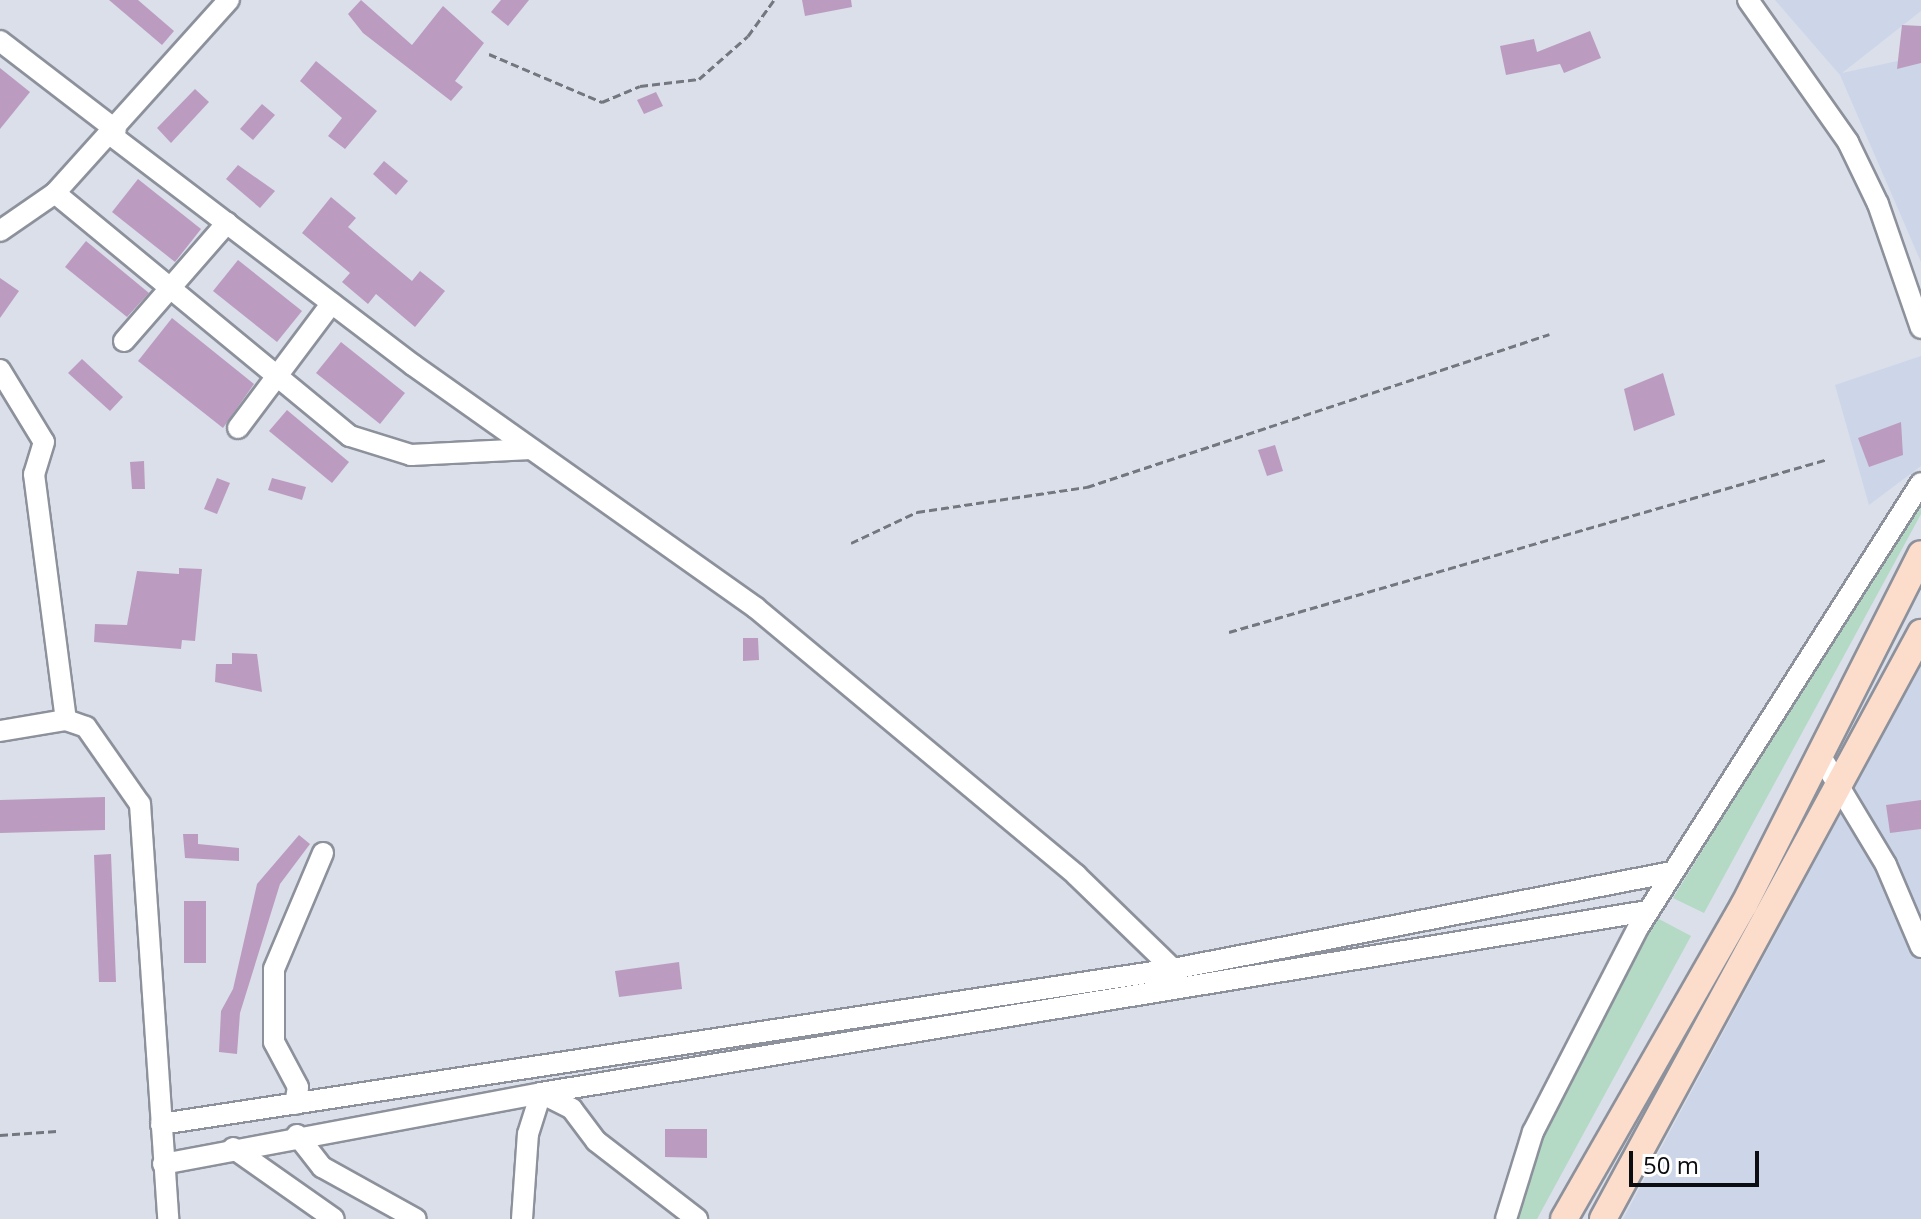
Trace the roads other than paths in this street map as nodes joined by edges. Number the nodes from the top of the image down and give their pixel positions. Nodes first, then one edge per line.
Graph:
1 (229, 0) edge
2 (1748, 0) edge
3 (0, 41) edge
4 (114, 132) junction
5 (55, 193) junction
6 (227, 223) junction
7 (0, 231) edge
8 (170, 288) junction
9 (332, 303) junction
10 (1921, 328) edge
11 (124, 341) dead end
12 (0, 370) edge
13 (277, 376) junction
14 (238, 428) dead end
15 (531, 449) junction
16 (1921, 483) edge
17 (1921, 554) edge
18 (1921, 633) edge
19 (66, 720) junction
20 (0, 731) edge
21 (1820, 755) junction
22 (1837, 784) junction
23 (323, 853) dead end
24 (1672, 872) junction
25 (1648, 911) junction
26 (1921, 947) edge
27 (1173, 969) junction
28 (541, 1093) junction
29 (295, 1104) junction
30 (161, 1124) junction
31 (297, 1135) junction
32 (233, 1148) junction
33 (163, 1164) junction
34 (168, 1219) edge
35 (334, 1219) edge
36 (416, 1219) edge
37 (522, 1219) edge
38 (697, 1219) edge
39 (1506, 1219) edge
40 (1564, 1219) edge
41 (1603, 1219) edge

1 - 4 street
2 - 10 street
3 - 4 street
4 - 5 street
4 - 6 street
5 - 7 street
5 - 8 street
6 - 8 street
6 - 9 street
8 - 11 street
8 - 13 street
9 - 13 street
9 - 15 street
12 - 19 street
13 - 14 street
13 - 15 street
15 - 27 street
16 - 24 street
17 - 21 main road
18 - 22 main road
19 - 20 street
19 - 30 street
21 - 22 street
21 - 40 main road
22 - 26 street
22 - 41 main road
23 - 29 street
24 - 25 street
24 - 27 street
25 - 28 street
25 - 39 street
27 - 29 street
28 - 31 street
28 - 37 street
28 - 38 street
29 - 30 street
30 - 33 street
31 - 32 street
31 - 36 street
32 - 33 street
32 - 35 street
33 - 34 street

